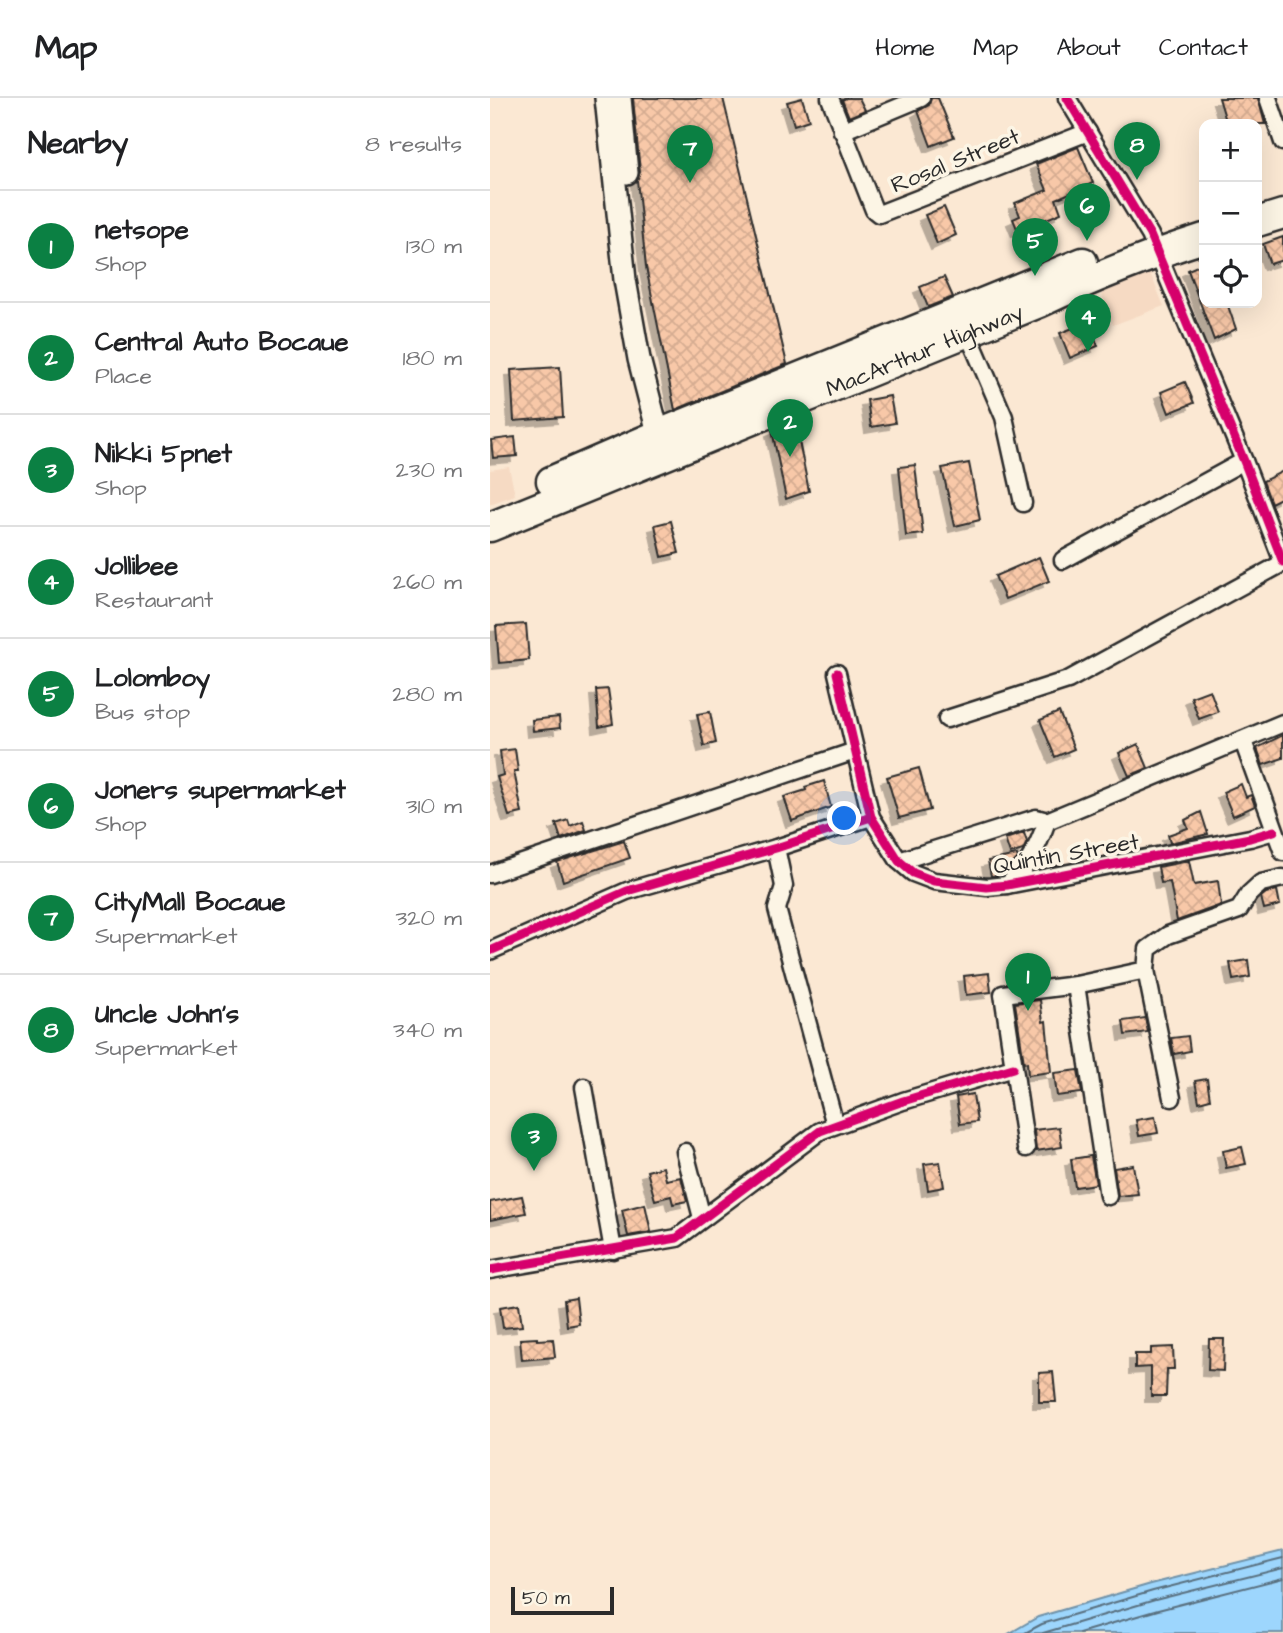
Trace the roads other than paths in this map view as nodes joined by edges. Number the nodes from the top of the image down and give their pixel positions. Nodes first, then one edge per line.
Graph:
1 (606, 98) edge
2 (620, 98) edge
3 (830, 98) edge
4 (921, 98) edge
5 (1067, 98) edge
6 (1268, 98) edge
7 (842, 131) junction
8 (1088, 132) junction
9 (1283, 142) edge
10 (1283, 197) edge
11 (1262, 203) edge
12 (1283, 214) edge
13 (1262, 220) edge
14 (1199, 221) edge
15 (1199, 239) edge
16 (1153, 244) junction
17 (967, 331) junction
18 (668, 443) junction
19 (1244, 461) junction
20 (1024, 503) dead end
21 (490, 508) edge
22 (490, 527) edge
23 (1063, 560) dead end
24 (1283, 562) edge
25 (837, 673) dead end
26 (947, 719) dead end
27 (1283, 723) edge
28 (1243, 741) junction
29 (855, 751) junction
30 (871, 817) junction
31 (1047, 821) junction
32 (1274, 831) junction
33 (776, 848) junction
34 (1283, 852) edge
35 (899, 861) junction
36 (490, 874) edge
37 (1283, 878) edge
38 (1007, 885) junction
39 (492, 944) edge
40 (1146, 970) junction
41 (1076, 985) junction
42 (1013, 1068) junction
43 (584, 1087) dead end
44 (1172, 1098) dead end
45 (835, 1125) junction
46 (1026, 1148) dead end
47 (685, 1152) dead end
48 (1108, 1196) dead end
49 (702, 1218) junction
50 (613, 1250) junction
51 (490, 1270) edge

1 - 18 street
2 - 18 street
3 - 7 street
4 - 7 street
5 - 8 street
6 - 9 street
7 - 8 street, Rosal Street
8 - 16 street
10 - 11 highway
12 - 13 highway
14 - 16 highway, MacArthur Highway
15 - 16 highway, MacArthur Highway
16 - 17 highway, MacArthur Highway
16 - 18 highway, MacArthur Highway
16 - 19 street
17 - 18 highway, MacArthur Highway
17 - 20 street
18 - 21 highway, MacArthur Highway
18 - 22 highway, MacArthur Highway
19 - 23 street
19 - 24 street
24 - 26 street
25 - 29 street, Quintin Street
27 - 28 street
28 - 31 street
28 - 32 street
29 - 30 street, Quintin Street
29 - 36 street
30 - 33 street
30 - 35 street, Quintin Street
31 - 35 street
31 - 38 street
32 - 34 street
32 - 38 street, Quintin Street
33 - 39 street
33 - 45 street
35 - 38 street, Quintin Street
37 - 40 street
40 - 41 street
40 - 44 street
41 - 42 street
41 - 48 street
42 - 45 street
42 - 46 street
43 - 50 street
45 - 49 street
47 - 49 street
49 - 50 street
50 - 51 street

